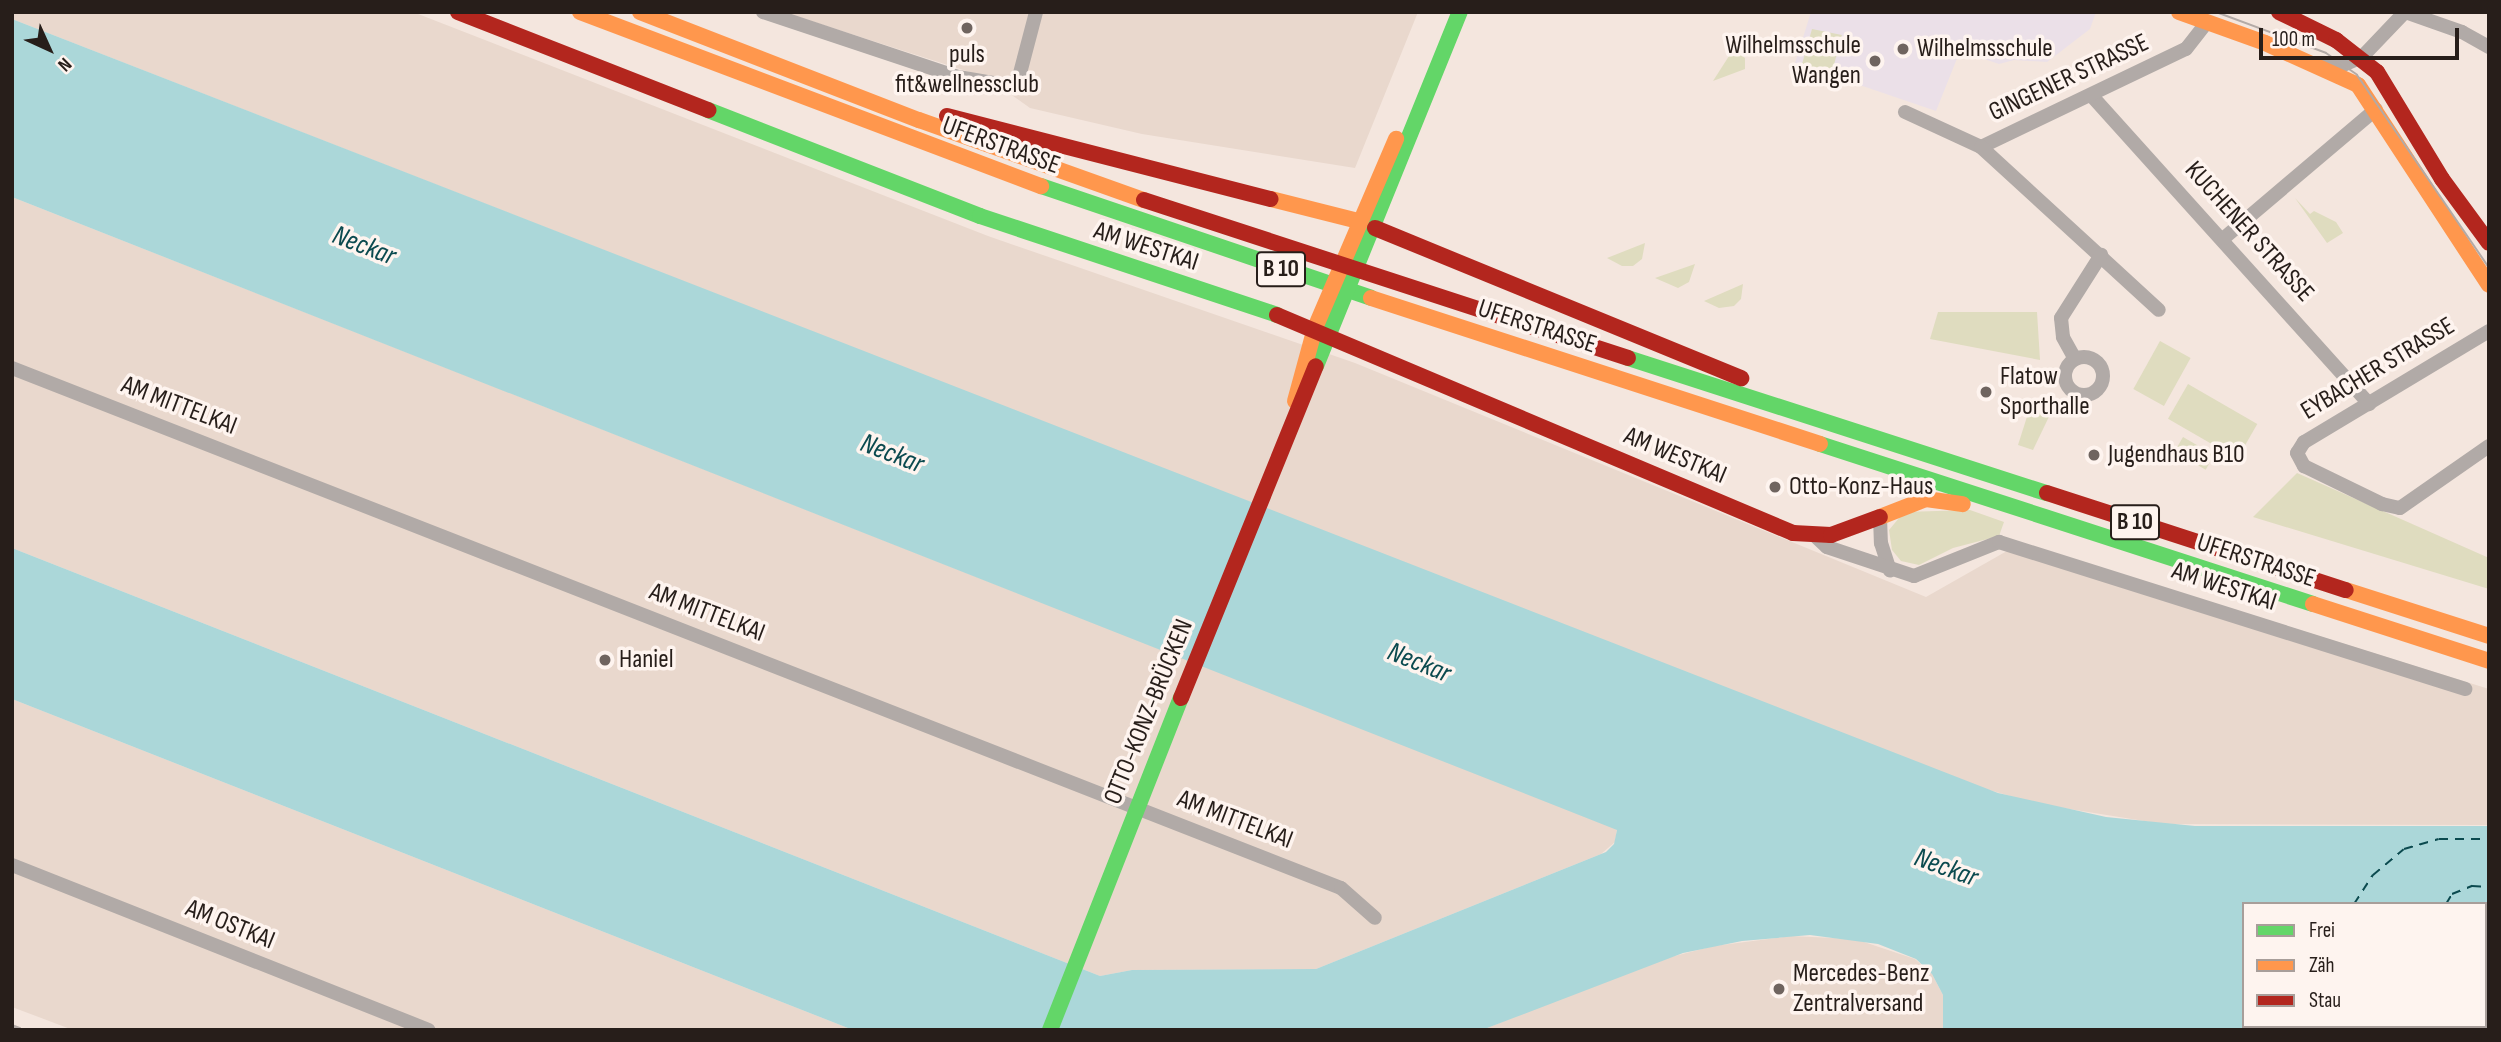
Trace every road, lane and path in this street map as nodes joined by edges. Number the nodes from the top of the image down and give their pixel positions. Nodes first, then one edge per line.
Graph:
1 (458, 12) edge
2 (580, 12) edge
3 (640, 12) edge
4 (763, 12) edge
5 (1036, 12) edge
6 (1447, 12) edge
7 (1460, 12) edge
8 (2179, 12) edge
9 (2279, 12) edge
10 (2405, 12) edge
11 (2206, 23) junction
12 (2489, 47) edge
13 (2362, 57) junction
14 (2315, 64) junction
15 (2358, 85) junction
16 (2091, 95) junction
17 (2376, 109) junction
18 (1905, 112) dead end
19 (919, 120) junction
20 (1981, 147) junction
21 (1386, 178) junction
22 (1378, 197) junction
23 (1358, 221) junction
24 (1375, 228) junction
25 (2224, 238) junction
26 (2489, 243) edge
27 (2101, 255) junction
28 (2489, 285) edge
29 (2158, 310) dead end
30 (1315, 328) junction
31 (2489, 331) edge
32 (1331, 335) junction
33 (2075, 359) dead end
34 (12, 368) edge
35 (2370, 404) junction
36 (1782, 405) junction
37 (1294, 413) junction
38 (2489, 446) edge
39 (1992, 501) junction
40 (1880, 517) junction
41 (1815, 536) junction
42 (1891, 571) junction
43 (2489, 636) edge
44 (2489, 661) edge
45 (2465, 689) dead end
46 (1137, 808) junction
47 (12, 865) edge
48 (1375, 918) dead end
49 (429, 1030) edge
50 (1050, 1030) edge

1 - 30 main road, AM WESTKAI
2 - 39 main road, UFERSTRASSE / B 10
3 - 19 main road, UFERSTRASSE / B 10
4 - 5 street
6 - 21 main road, OTTO-KONZ-BRÜCKEN
7 - 21 main road, OTTO-KONZ-BRÜCKEN
8 - 11 main road
9 - 13 main road
10 - 12 street
10 - 13 street
11 - 14 main road
11 - 16 street, GINGENER STRASSE
13 - 14 street
13 - 15 street
13 - 26 main road
14 - 15 main road
15 - 17 main road
16 - 20 street, GINGENER STRASSE
16 - 25 street, KUCHENER STRASSE
17 - 25 street
17 - 28 main road
18 - 20 street, GINGENER STRASSE
19 - 23 main road, B 10
19 - 36 main road, UFERSTRASSE / B 10
20 - 27 street, GINGENER STRASSE
21 - 22 main road, OTTO-KONZ-BRÜCKEN
22 - 23 main road, OTTO-KONZ-BRÜCKEN
22 - 24 main road, OTTO-KONZ-BRÜCKEN
23 - 24 main road
23 - 30 main road, OTTO-KONZ-BRÜCKEN
24 - 32 main road, OTTO-KONZ-BRÜCKEN
24 - 36 main road, B 10
25 - 35 street, KUCHENER STRASSE
27 - 29 street, GINGENER STRASSE
27 - 33 street
30 - 32 main road, AM WESTKAI
30 - 37 main road, OTTO-KONZ-BRÜCKEN
31 - 35 street, EYBACHER STRASSE
32 - 37 main road, OTTO-KONZ-BRÜCKEN
32 - 41 main road, AM WESTKAI
34 - 46 street, AM MITTELKAI
35 - 38 street, EYBACHER STRASSE
36 - 43 main road, UFERSTRASSE / B 10
37 - 46 main road, OTTO-KONZ-BRÜCKEN
39 - 40 main road, B 10
39 - 44 main road, UFERSTRASSE / B 10
40 - 41 main road, AM WESTKAI
40 - 42 street
41 - 42 street, AM WESTKAI
42 - 45 street, AM WESTKAI
46 - 48 street, AM MITTELKAI
46 - 50 main road, OTTO-KONZ-BRÜCKEN
47 - 49 street, AM OSTKAI

